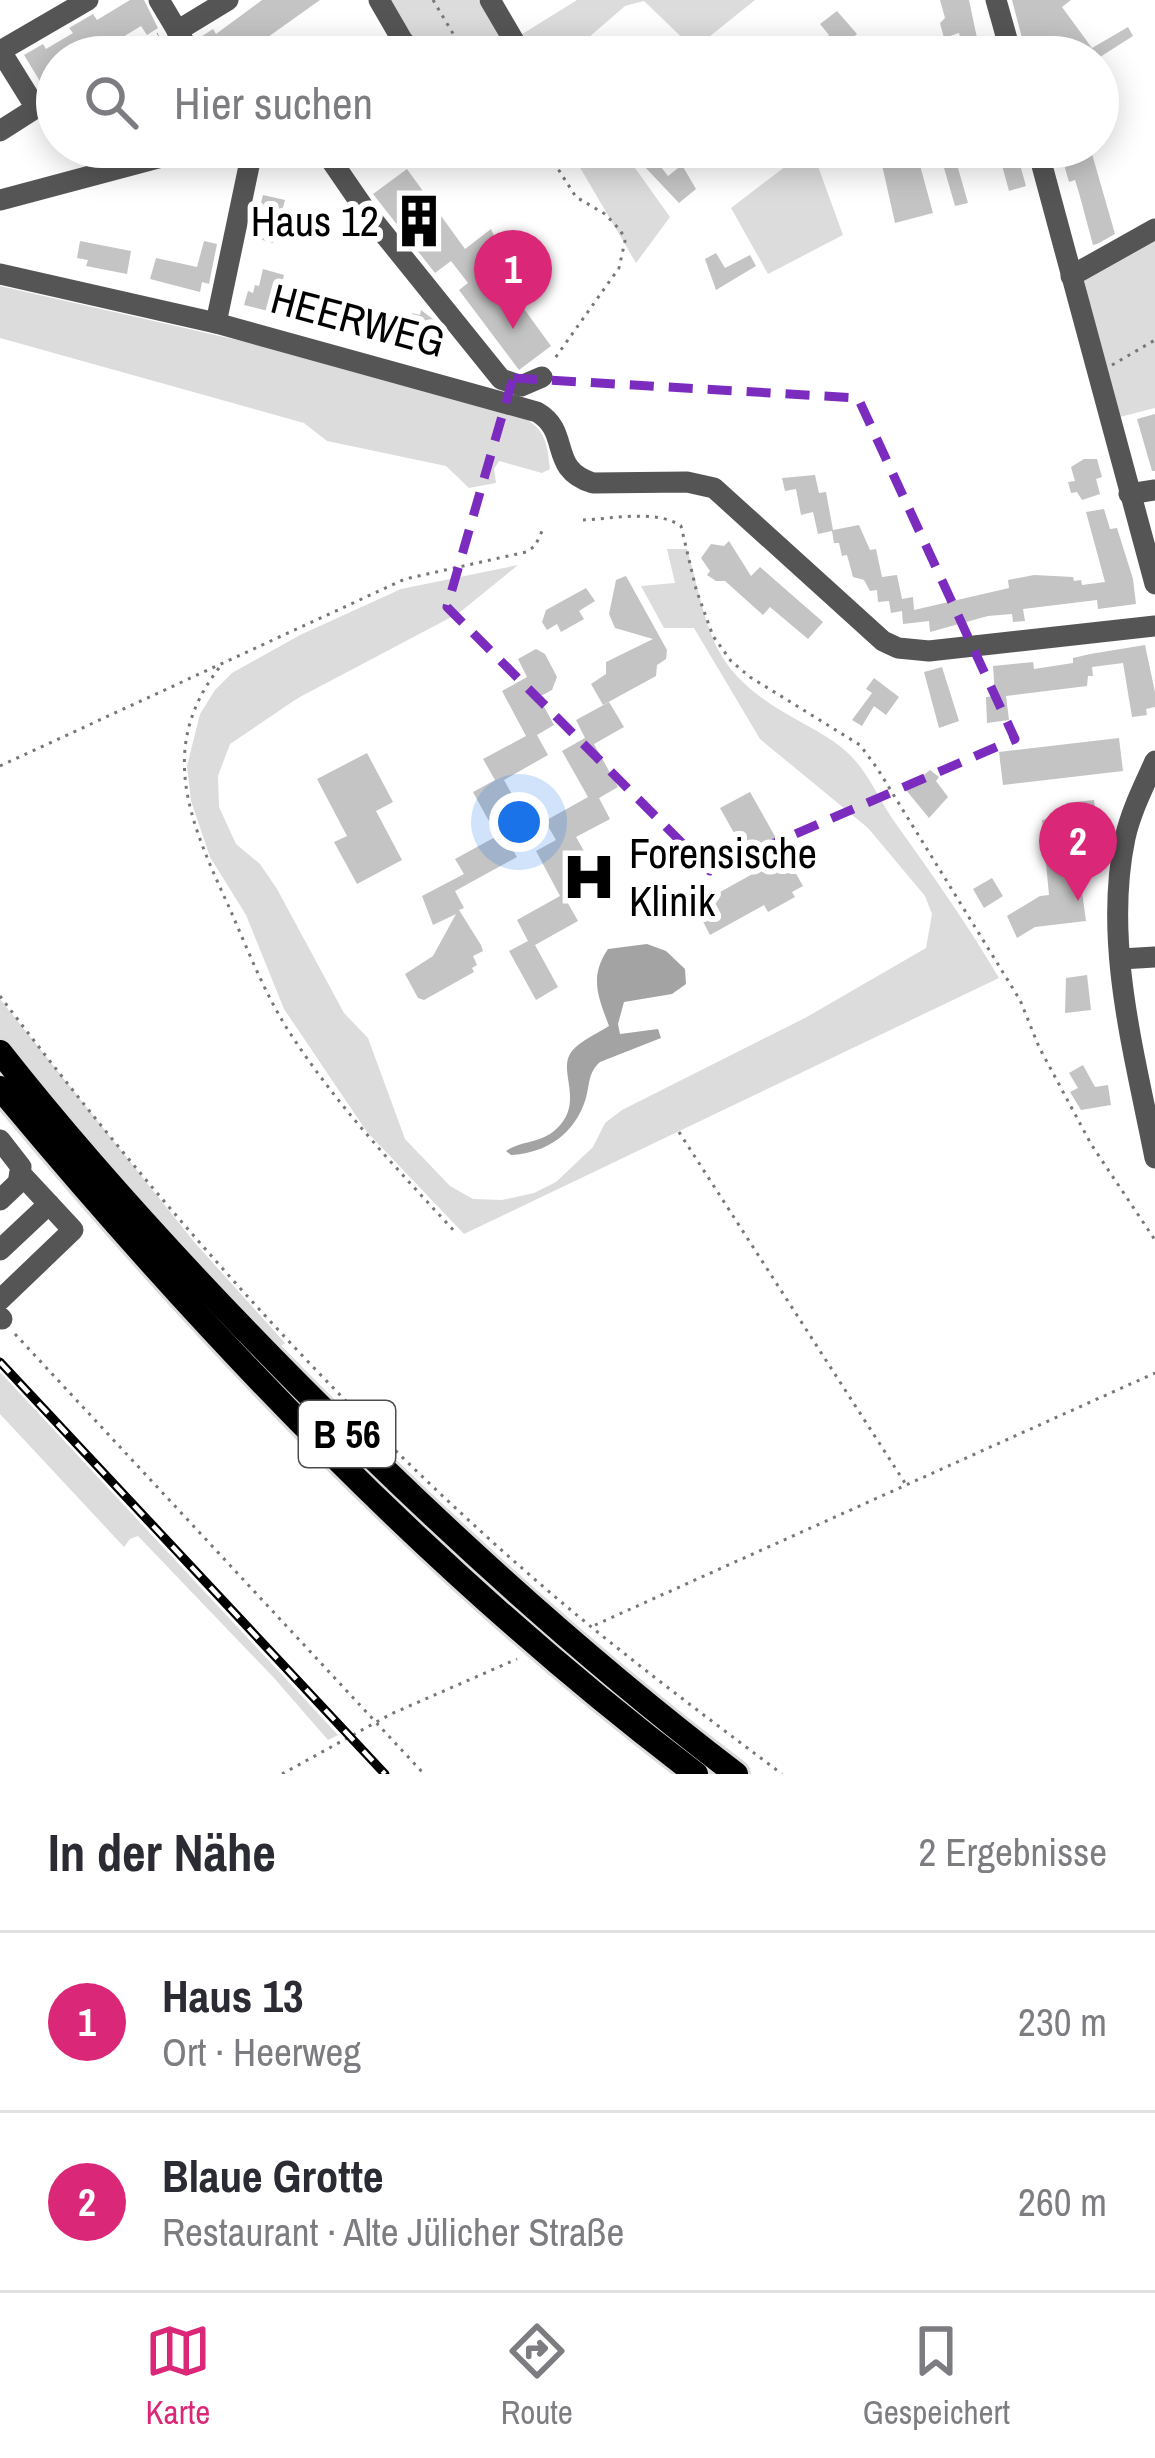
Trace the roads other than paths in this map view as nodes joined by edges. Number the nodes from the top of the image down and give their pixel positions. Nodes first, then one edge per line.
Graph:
1 (88, 0) edge
2 (158, 0) edge
3 (379, 0) edge
4 (490, 0) edge
5 (996, 0) edge
6 (220, 2) edge
7 (171, 30) junction
8 (176, 36) edge
9 (401, 36) edge
10 (511, 36) edge
11 (1006, 36) edge
12 (1, 50) edge
13 (0, 131) edge
14 (120, 168) edge
15 (249, 168) edge
16 (336, 168) edge
17 (1043, 168) edge
18 (0, 200) edge
19 (1155, 229) edge
20 (0, 274) edge
21 (1071, 276) junction
22 (216, 323) junction
23 (542, 377) road end
24 (1155, 490) edge
25 (1129, 494) junction
26 (1155, 584) edge
27 (1155, 626) edge
28 (1155, 761) edge
29 (1155, 957) edge
30 (1121, 959) junction
31 (0, 1052) edge
32 (1148, 1085) edge
33 (0, 1088) edge
34 (0, 1140) edge
35 (1155, 1157) edge
36 (20, 1173) junction
37 (0, 1200) edge
38 (49, 1204) junction
39 (0, 1250) edge
40 (1, 1312) edge
41 (696, 1774) edge
42 (736, 1774) edge

1 - 12 street
2 - 7 street
3 - 9 street
4 - 10 street
5 - 11 street
6 - 7 street
7 - 8 street
12 - 13 street
14 - 18 street
15 - 22 street, HEERWEG
16 - 23 street
17 - 21 street
19 - 21 street
20 - 22 street, HEERWEG
21 - 25 street
22 - 27 street, HEERWEG
24 - 25 street
25 - 26 street
28 - 30 street
29 - 30 street
30 - 32 street
31 - 42 main road, B 56
32 - 35 street
33 - 41 main road, B 56
34 - 36 street
36 - 37 street
36 - 38 street
38 - 39 street
38 - 40 street

